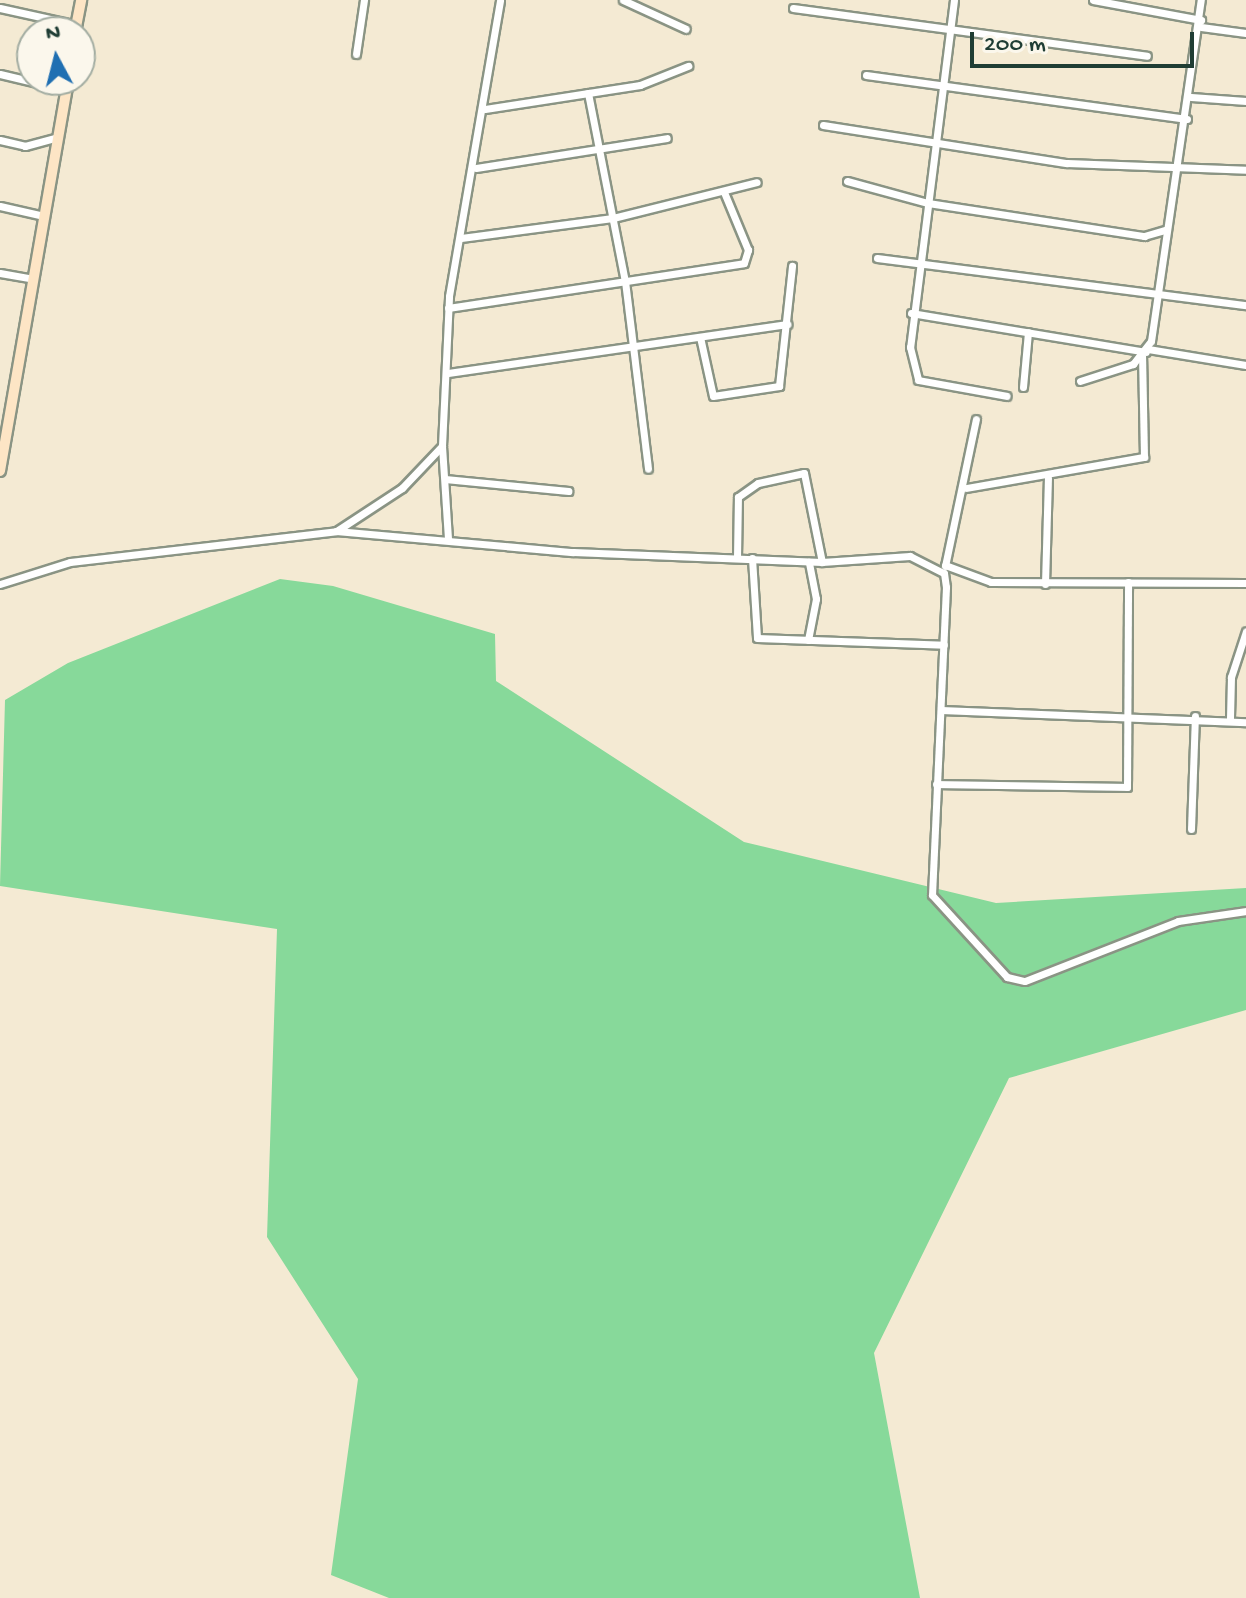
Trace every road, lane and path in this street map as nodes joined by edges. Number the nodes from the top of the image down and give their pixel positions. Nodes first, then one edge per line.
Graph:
1 (364, 0) edge
2 (500, 0) edge
3 (623, 0) edge
4 (954, 0) edge
5 (1093, 0) edge
6 (1201, 0) edge
7 (0, 8) edge
8 (793, 8) dead end
9 (29, 16) edge
10 (1201, 24) junction
11 (686, 29) dead end
12 (949, 31) junction
13 (1246, 33) edge
14 (356, 54) dead end
15 (1147, 56) dead end
16 (688, 66) dead end
17 (866, 75) dead end
18 (941, 87) junction
19 (588, 93) junction
20 (65, 96) edge
21 (1191, 97) junction
22 (1246, 101) edge
23 (485, 109) junction
24 (1187, 119) junction
25 (823, 125) dead end
26 (58, 137) junction
27 (667, 138) dead end
28 (0, 140) edge
29 (935, 140) junction
30 (598, 151) junction
31 (1178, 164) junction
32 (476, 168) junction
33 (1246, 170) edge
34 (847, 181) dead end
35 (757, 182) dead end
36 (724, 192) junction
37 (928, 203) junction
38 (0, 206) edge
39 (44, 216) junction
40 (613, 218) junction
41 (1165, 230) junction
42 (461, 238) junction
43 (877, 258) dead end
44 (918, 261) junction
45 (792, 266) dead end
46 (0, 273) edge
47 (33, 279) junction
48 (625, 281) junction
49 (1161, 292) junction
50 (1246, 305) edge
51 (448, 308) junction
52 (911, 313) junction
53 (787, 324) junction
54 (1028, 332) junction
55 (700, 337) junction
56 (631, 349) junction
57 (1145, 352) junction
58 (1246, 365) edge
59 (448, 373) junction
60 (1080, 381) dead end
61 (1023, 387) dead end
62 (1007, 396) dead end
63 (976, 419) dead end
64 (2, 446) edge
65 (442, 446) junction
66 (648, 469) dead end
67 (0, 471) edge
68 (1048, 478) junction
69 (445, 479) junction
70 (966, 488) junction
71 (568, 491) dead end
72 (336, 531) junction
73 (448, 539) junction
74 (737, 558) junction
75 (752, 558) junction
76 (809, 562) junction
77 (822, 562) junction
78 (945, 569) junction
79 (1128, 582) junction
80 (1246, 583) edge
81 (0, 584) edge
82 (1045, 584) junction
83 (1246, 631) edge
84 (808, 640) junction
85 (944, 645) junction
86 (941, 710) junction
87 (1130, 715) junction
88 (1195, 716) junction
89 (1230, 718) junction
90 (1246, 722) edge
91 (936, 784) junction
92 (1191, 829) dead end
93 (1246, 911) edge

1 - 14 street
2 - 23 street
3 - 11 street
4 - 12 street
5 - 10 street
6 - 10 street
7 - 9 street
8 - 12 street
10 - 13 street
10 - 21 street
12 - 15 street
12 - 18 street
16 - 19 street
17 - 18 street
18 - 24 street
18 - 29 street
19 - 23 street
19 - 30 street
20 - 26 main road
21 - 22 street
21 - 24 street
23 - 32 street
24 - 31 street
25 - 29 street
26 - 28 street
26 - 39 main road
27 - 30 street
29 - 31 street
29 - 37 street
30 - 32 street
30 - 40 street
31 - 33 street
31 - 41 street
32 - 42 street
34 - 37 street
35 - 36 street
36 - 40 street
36 - 48 street
37 - 41 street
37 - 44 street
38 - 39 street
39 - 47 main road
40 - 42 street
40 - 48 street
41 - 49 street
42 - 51 street
43 - 44 street
44 - 49 street
44 - 52 street
45 - 53 street
46 - 47 street
47 - 64 main road
48 - 51 street
48 - 56 street
49 - 50 street
49 - 57 street
51 - 59 street
52 - 54 street
52 - 62 street
53 - 55 street
53 - 55 street
54 - 57 street
54 - 61 street
55 - 56 street
56 - 59 street
56 - 66 street
57 - 58 street
57 - 60 street
57 - 68 street
59 - 65 street
63 - 70 street
64 - 67 main road
65 - 69 street
65 - 72 street
68 - 70 street
68 - 82 street
69 - 71 street
69 - 73 street
70 - 78 street
72 - 73 street
72 - 81 street
73 - 74 street
74 - 75 street
74 - 77 street
75 - 76 street
75 - 84 street
76 - 77 street
76 - 84 street
77 - 78 street
78 - 82 street
78 - 85 street
79 - 80 street
79 - 82 street
79 - 87 street
83 - 89 street
84 - 85 street
85 - 86 street
86 - 87 street
86 - 91 street
87 - 88 street
87 - 91 street
88 - 89 street
88 - 92 street
89 - 90 street
91 - 93 street

